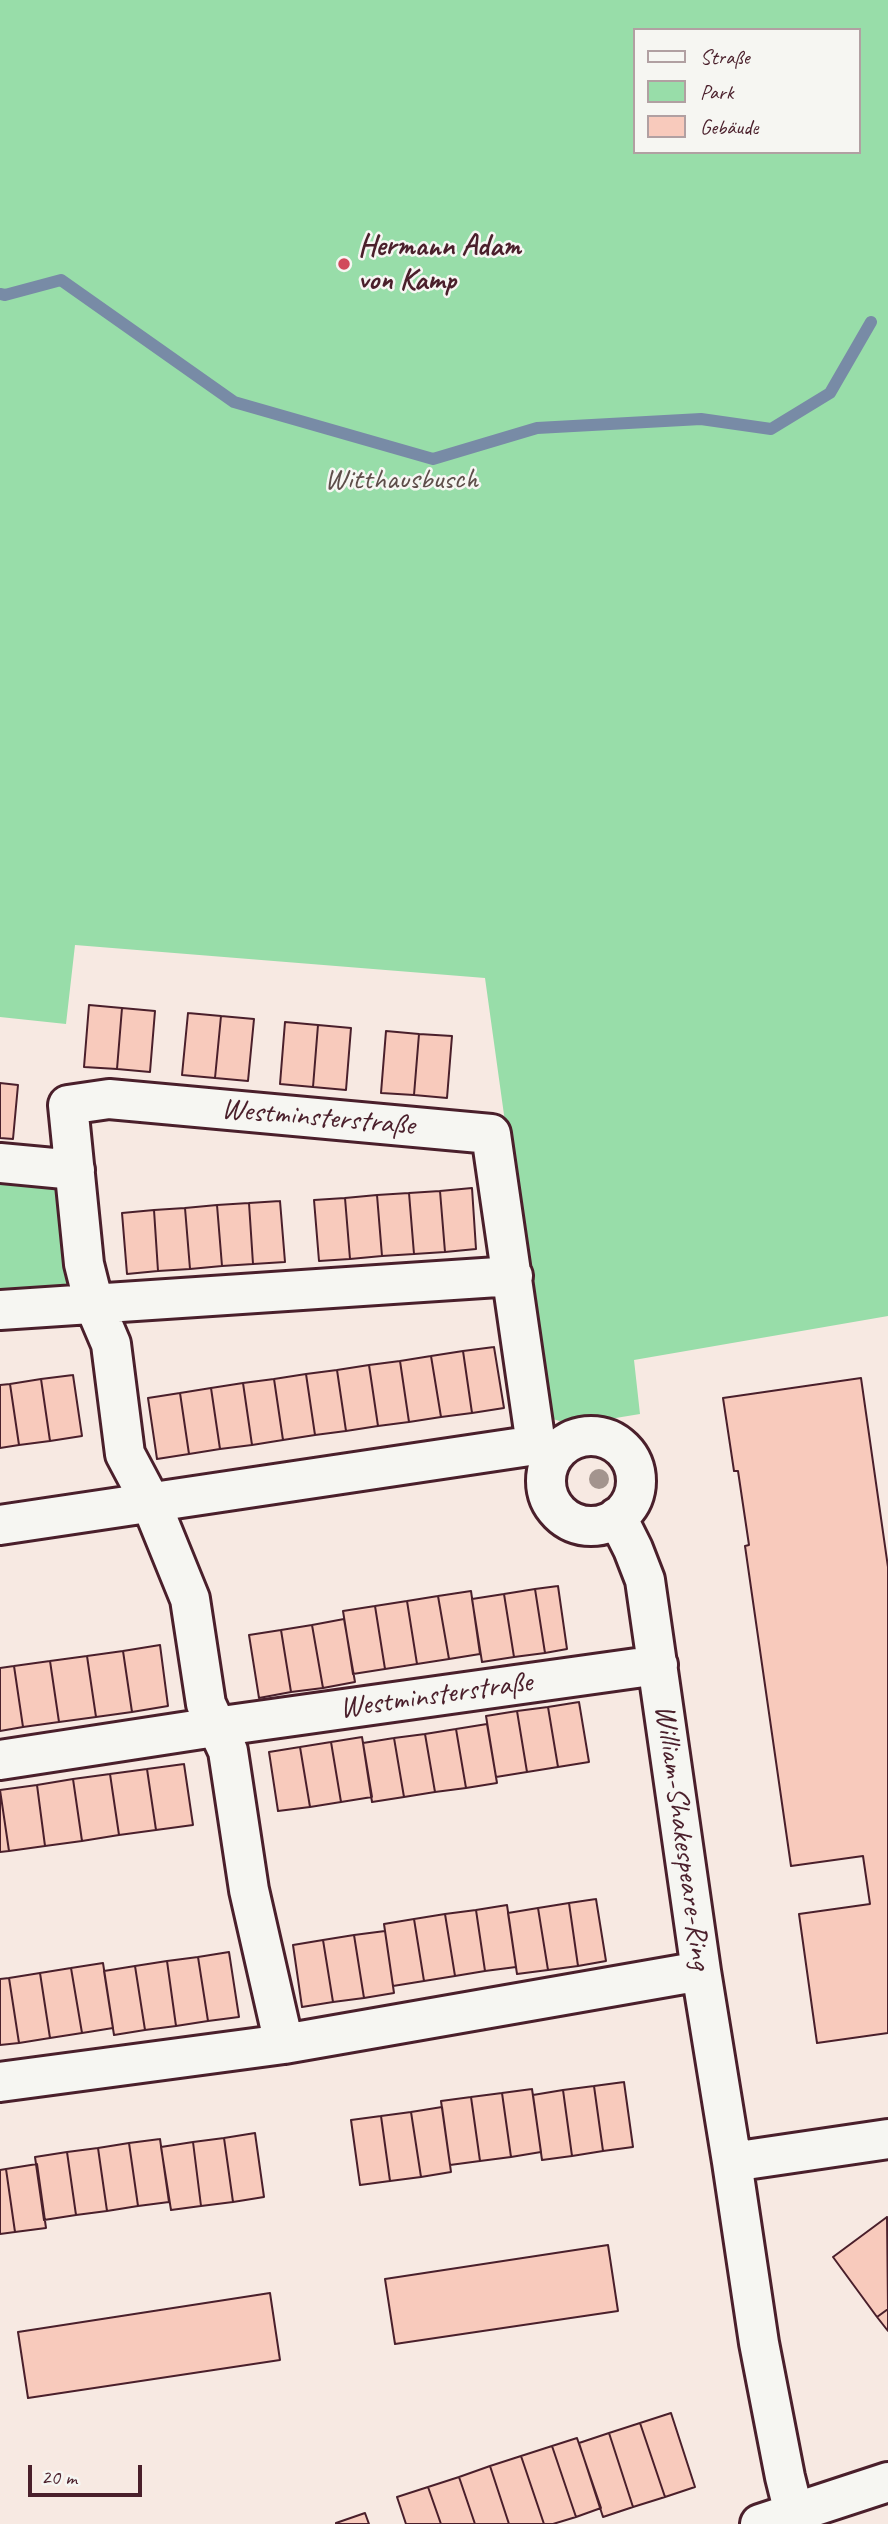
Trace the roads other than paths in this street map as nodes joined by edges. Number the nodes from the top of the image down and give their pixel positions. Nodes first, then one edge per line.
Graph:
1 (0, 1163) edge
2 (75, 1170) junction
3 (513, 1276) junction
4 (94, 1304) junction
5 (0, 1310) edge
6 (544, 1451) junction
7 (151, 1503) junction
8 (617, 1517) junction
9 (0, 1525) edge
10 (658, 1665) junction
11 (215, 1727) junction
12 (0, 1760) edge
13 (701, 1971) junction
14 (284, 2044) junction
15 (0, 2082) edge
16 (888, 2139) edge
17 (732, 2162) junction
18 (888, 2482) edge
19 (777, 2518) edge

1 - 2 street
2 - 3 street, Westminsterstraße
2 - 4 street, Westminsterstraße
3 - 4 street
3 - 6 street, Westminsterstraße
4 - 5 street
4 - 7 street, Westminsterstraße
6 - 7 street
6 - 8 street, Westminsterstraße
6 - 8 street
7 - 9 street
7 - 11 street, Westminsterstraße
8 - 10 street, William-Shakespeare-Ring
10 - 11 street, Westminsterstraße
10 - 13 street, William-Shakespeare-Ring
11 - 12 street, Westminsterstraße
11 - 14 street, Westminsterstraße
13 - 14 street
13 - 17 street, William-Shakespeare-Ring
14 - 15 street
16 - 17 street
17 - 19 street, William-Shakespeare-Ring
18 - 19 street

